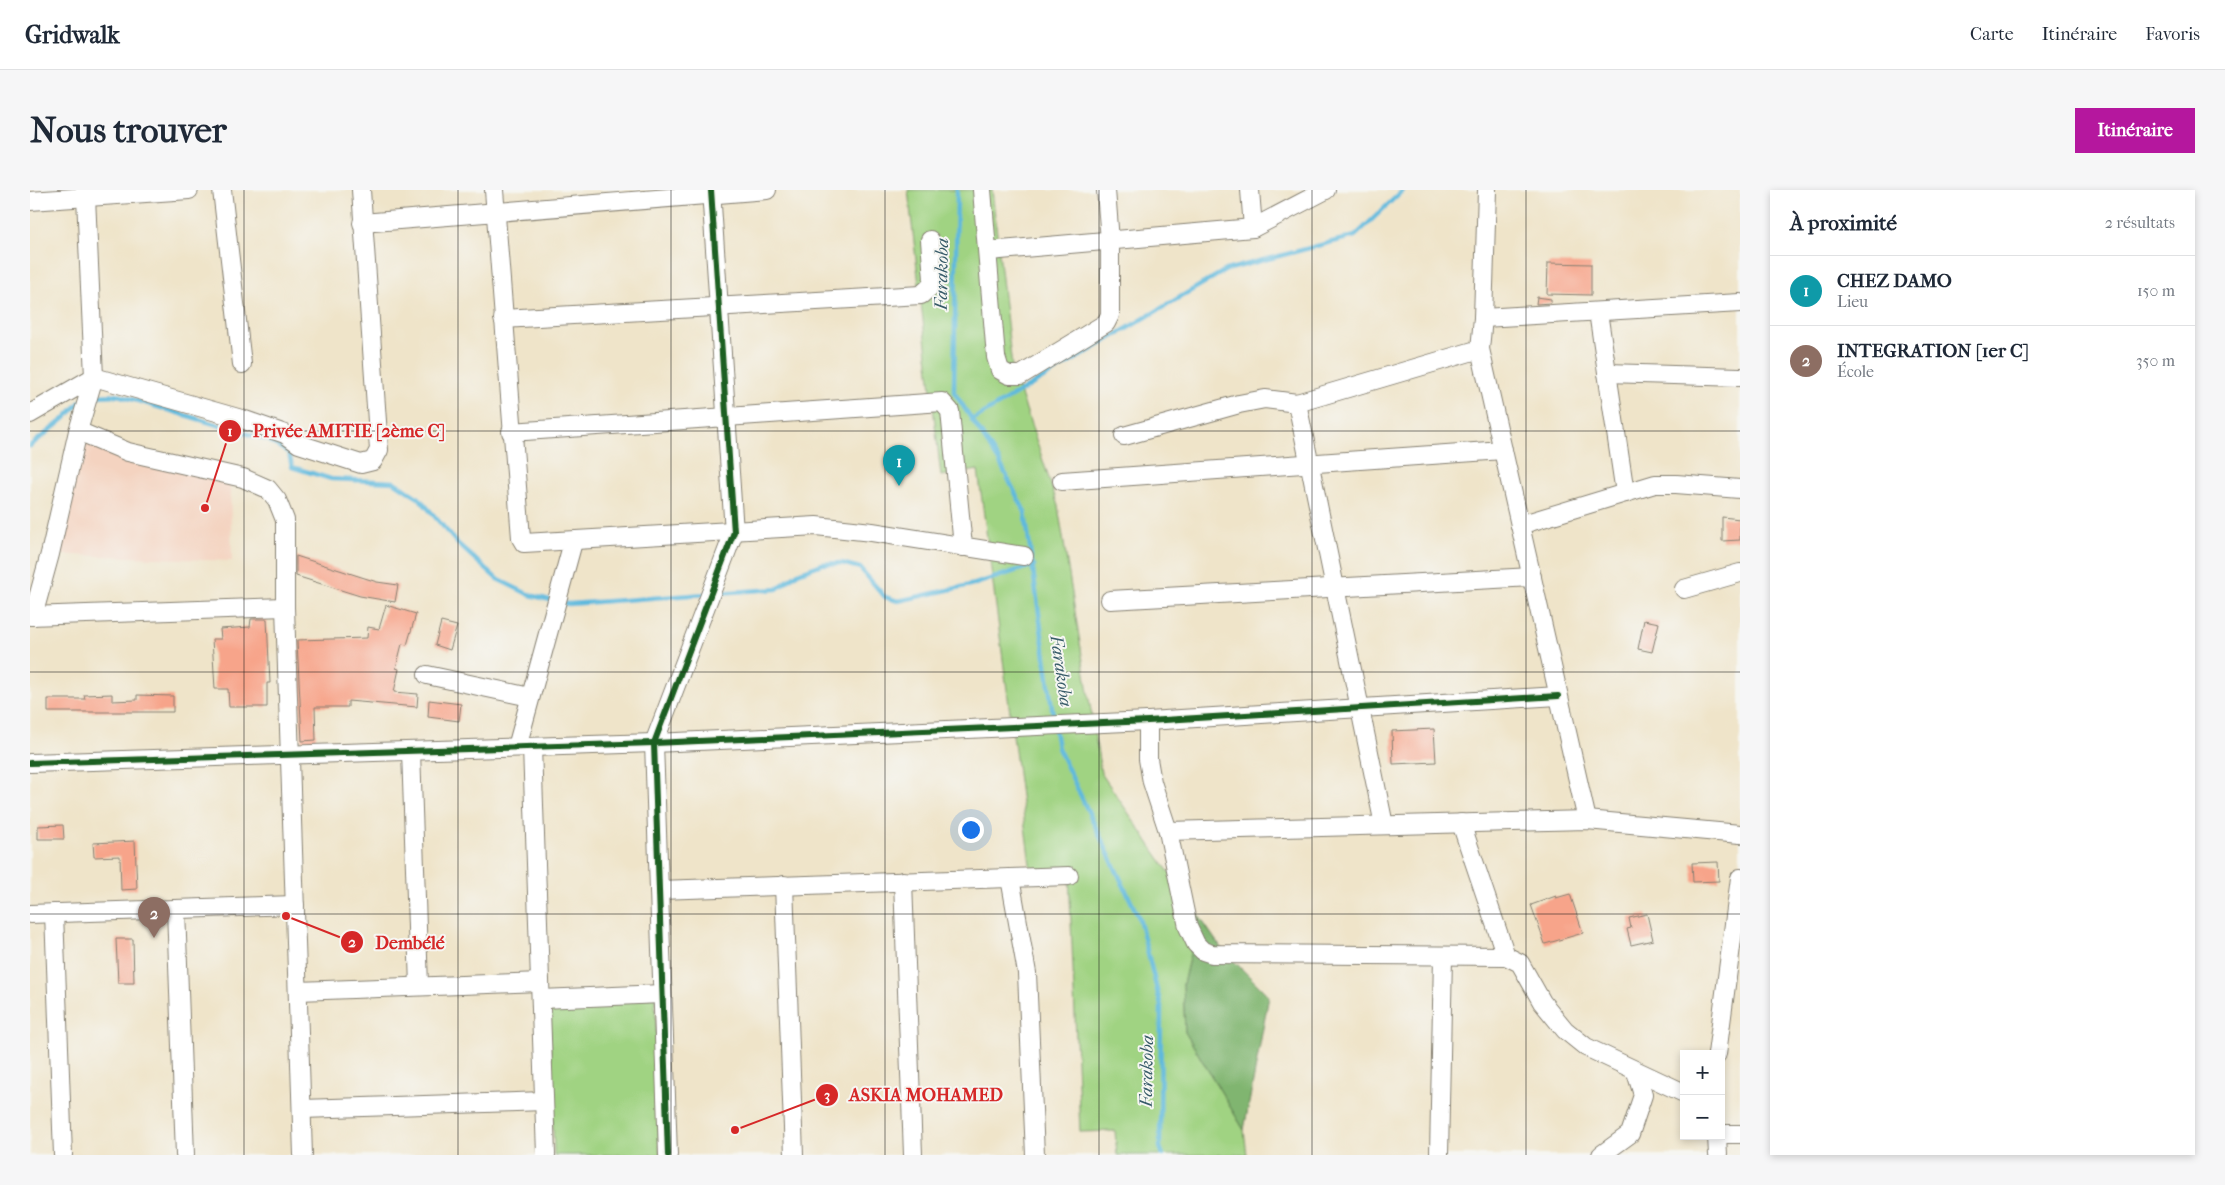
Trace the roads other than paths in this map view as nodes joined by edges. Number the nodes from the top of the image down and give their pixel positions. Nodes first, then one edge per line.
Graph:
1 (189, 190) edge
2 (222, 190) edge
3 (361, 190) edge
4 (494, 190) edge
5 (767, 190) edge
6 (982, 190) edge
7 (1106, 190) edge
8 (1250, 190) edge
9 (1326, 190) edge
10 (1487, 190) edge
11 (711, 192) edge
12 (65, 194) edge
13 (86, 197) junction
14 (30, 201) edge
15 (496, 212) junction
16 (362, 223) junction
17 (1253, 228) junction
18 (930, 240) dead end
19 (1110, 240) junction
20 (989, 251) junction
21 (1740, 303) edge
22 (718, 307) junction
23 (1598, 312) junction
24 (1483, 318) junction
25 (503, 320) junction
26 (1480, 349) junction
27 (242, 364) dead end
28 (1607, 373) junction
29 (1740, 376) edge
30 (92, 385) junction
31 (1296, 403) junction
32 (30, 414) edge
33 (725, 417) junction
34 (78, 431) junction
35 (511, 432) junction
36 (1124, 436) dead end
37 (1503, 450) junction
38 (1310, 464) junction
39 (1062, 481) dead end
40 (1740, 489) edge
41 (1625, 494) junction
42 (1520, 525) junction
43 (734, 532) junction
44 (572, 542) junction
45 (963, 547) junction
46 (1024, 556) dead end
47 (1740, 573) edge
48 (1532, 577) junction
49 (1335, 588) junction
50 (1684, 589) dead end
51 (1110, 600) dead end
52 (284, 607) junction
53 (31, 616) edge
54 (427, 675) dead end
55 (1558, 696) junction
56 (530, 697) junction
57 (1361, 708) junction
58 (1148, 721) junction
59 (654, 742) junction
60 (524, 747) junction
61 (411, 750) junction
62 (290, 755) junction
63 (30, 763) edge
64 (1587, 820) junction
65 (1461, 823) junction
66 (1384, 825) junction
67 (1168, 830) junction
68 (1740, 834) edge
69 (1069, 876) dead end
70 (1010, 878) junction
71 (1740, 878) edge
72 (903, 881) junction
73 (784, 886) junction
74 (659, 890) junction
75 (295, 905) junction
76 (176, 909) junction
77 (54, 913) junction
78 (30, 914) edge
79 (1443, 956) junction
80 (1506, 956) junction
81 (419, 986) junction
82 (298, 991) junction
83 (541, 991) junction
84 (662, 994) junction
85 (1717, 1050) edge
86 (1636, 1072) junction
87 (1680, 1091) edge
88 (544, 1101) junction
89 (302, 1109) junction
90 (1725, 1134) edge
91 (1740, 1134) edge
92 (1717, 1140) edge
93 (63, 1155) edge
94 (185, 1155) edge
95 (303, 1155) edge
96 (546, 1155) edge
97 (668, 1155) edge
98 (794, 1155) edge
99 (912, 1155) edge
100 (1035, 1155) edge
101 (1439, 1155) edge
102 (1601, 1155) edge
103 (1718, 1155) edge

1 - 13 street
2 - 27 street
3 - 16 street
4 - 15 street
5 - 11 street
6 - 20 street
7 - 19 street
8 - 17 street
9 - 17 street
10 - 24 street
11 - 15 street
11 - 22 street
12 - 13 street
12 - 14 street
13 - 30 street
15 - 16 street
15 - 25 street
16 - 30 street
17 - 19 street
18 - 22 street
19 - 20 street
19 - 20 street
21 - 23 street
22 - 25 street
22 - 33 street
23 - 24 street
23 - 28 street
24 - 26 street
25 - 35 street
26 - 31 street
26 - 37 street
28 - 29 street
28 - 41 street
30 - 32 street
30 - 34 street
31 - 36 street
31 - 38 street
33 - 35 street
33 - 43 street
33 - 45 street
34 - 52 street
34 - 53 street
35 - 44 street
37 - 38 street
37 - 42 street
38 - 39 street
38 - 49 street
40 - 41 street
41 - 42 street
42 - 48 street
43 - 44 street
43 - 45 street
43 - 59 street
44 - 56 street
45 - 46 street
47 - 50 street
48 - 49 street
48 - 55 street
49 - 51 street
49 - 57 street
52 - 53 street
52 - 62 street
54 - 56 street
55 - 57 street
55 - 64 street
56 - 60 street
57 - 58 street
57 - 66 street
58 - 59 street
58 - 67 street
59 - 60 street
59 - 74 street
60 - 61 street
60 - 83 street
61 - 62 street
61 - 81 street
62 - 63 street
62 - 75 street
64 - 65 street
64 - 68 street
65 - 66 street
65 - 80 street
66 - 67 street
67 - 79 street
69 - 70 street
70 - 72 street
70 - 100 street
71 - 85 street
72 - 73 street
72 - 99 street
73 - 74 street
73 - 98 street
74 - 84 street
75 - 76 street
75 - 82 street
76 - 77 street
76 - 94 street
77 - 78 street
77 - 93 street
79 - 80 street
79 - 101 street
80 - 86 street
81 - 82 street
81 - 83 street
82 - 89 street
83 - 84 street
83 - 88 street
84 - 97 street
86 - 87 street
86 - 102 street
88 - 89 street
88 - 96 street
89 - 95 street
90 - 91 street
92 - 103 street

